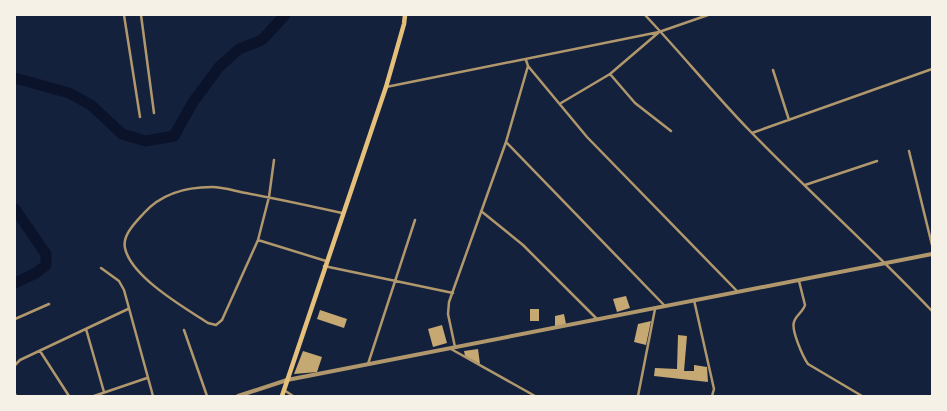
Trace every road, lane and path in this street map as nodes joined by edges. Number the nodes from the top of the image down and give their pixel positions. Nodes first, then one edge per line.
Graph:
1 (124, 15) edge
2 (141, 15) edge
3 (405, 15) edge
4 (645, 15) edge
5 (708, 15) edge
6 (660, 32) junction
7 (526, 60) junction
8 (528, 66) junction
9 (773, 70) dead end
10 (932, 70) edge
11 (610, 74) junction
12 (386, 87) junction
13 (561, 103) junction
14 (154, 113) dead end
15 (140, 117) dead end
16 (789, 120) junction
17 (670, 131) dead end
18 (752, 133) junction
19 (506, 142) junction
20 (909, 151) dead end
21 (274, 160) dead end
22 (877, 161) dead end
23 (805, 185) junction
24 (269, 197) junction
25 (481, 211) junction
26 (342, 213) junction
27 (415, 220) dead end
28 (258, 240) junction
29 (932, 245) edge
30 (932, 254) edge
31 (326, 260) junction
32 (885, 262) junction
33 (324, 266) junction
34 (101, 268) dead end
35 (799, 279) junction
36 (395, 282) junction
37 (737, 291) junction
38 (453, 293) junction
39 (694, 300) junction
40 (49, 304) dead end
41 (664, 305) junction
42 (656, 307) junction
43 (128, 309) junction
44 (932, 311) edge
45 (15, 319) edge
46 (597, 319) junction
47 (86, 329) junction
48 (184, 330) dead end
49 (453, 349) junction
50 (40, 351) junction
51 (15, 365) edge
52 (368, 366) junction
53 (148, 378) junction
54 (287, 380) junction
55 (284, 390) junction
56 (104, 392) junction
57 (69, 396) edge
58 (94, 396) edge
59 (153, 396) edge
60 (207, 396) edge
61 (238, 396) edge
62 (282, 396) edge
63 (293, 396) edge
64 (535, 396) edge
65 (638, 396) edge
66 (712, 396) edge
67 (862, 396) edge

1 - 15 street
2 - 14 street
3 - 12 main road
4 - 6 street
5 - 6 street
6 - 7 street
6 - 11 street
6 - 18 street
7 - 8 street
7 - 12 street
8 - 13 street
8 - 19 street
9 - 16 street
10 - 16 street
11 - 13 street
11 - 17 street
12 - 26 main road
13 - 37 street
16 - 18 street
18 - 23 street
19 - 25 street
19 - 41 street
20 - 29 street
21 - 24 street
22 - 23 street
23 - 32 street
24 - 26 street
24 - 28 street
24 - 28 street
25 - 38 street
25 - 46 street
26 - 31 main road
27 - 36 street
28 - 31 street
30 - 32 street
31 - 33 main road
32 - 35 street
32 - 44 street
33 - 36 street
33 - 54 main road
34 - 43 street
35 - 37 street
35 - 67 street
36 - 38 street
36 - 52 street
37 - 39 street
38 - 49 street
39 - 41 street
39 - 66 street
40 - 45 street
41 - 42 street
42 - 46 street
42 - 65 street
43 - 47 street
43 - 53 street
46 - 49 street
47 - 50 street
47 - 56 street
48 - 60 street
49 - 52 street
49 - 64 street
50 - 51 street
50 - 57 street
52 - 54 street
53 - 56 street
53 - 59 street
54 - 55 main road
54 - 61 street
55 - 62 main road
55 - 63 street
56 - 58 street

